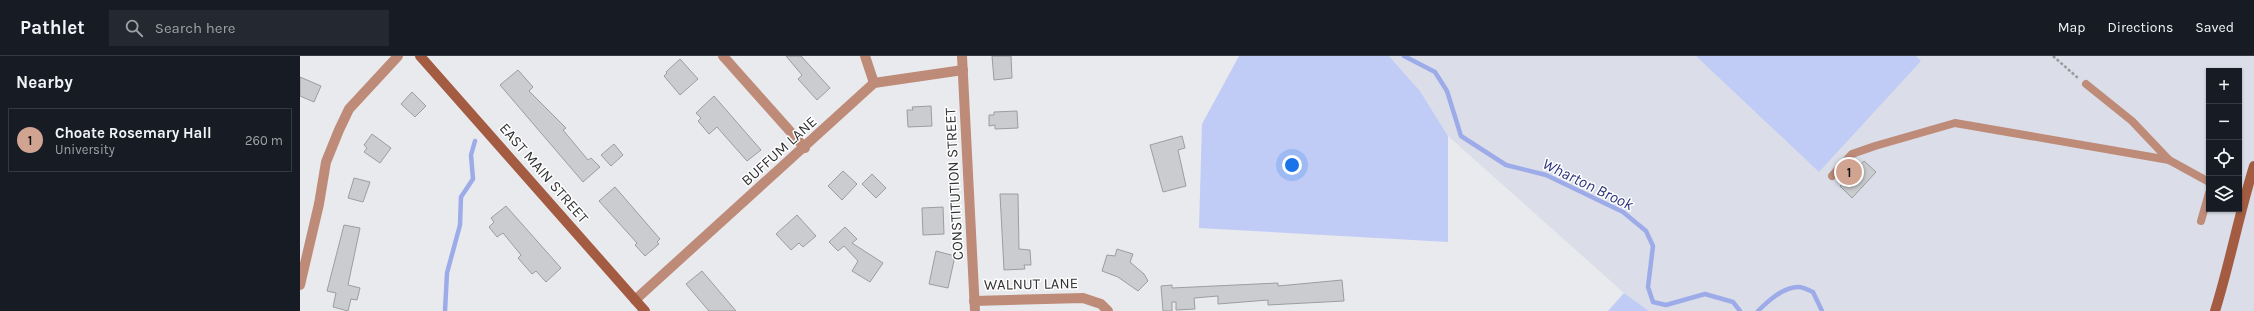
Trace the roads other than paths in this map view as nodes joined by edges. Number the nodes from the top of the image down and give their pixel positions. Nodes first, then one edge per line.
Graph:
1 (398, 56) edge
2 (420, 56) edge
3 (723, 56) edge
4 (865, 56) edge
5 (962, 56) edge
6 (963, 70) junction
7 (874, 83) junction
8 (2086, 84) road end
9 (805, 148) junction
10 (2170, 160) junction
11 (2254, 166) edge
12 (1832, 176) dead end
13 (2206, 180) edge
14 (2243, 189) edge
15 (2206, 204) edge
16 (2201, 221) dead end
17 (300, 285) edge
18 (635, 300) junction
19 (974, 306) edge
20 (645, 311) edge
21 (1108, 311) edge
22 (2215, 311) edge

1 - 17 street
2 - 18 main road, EAST MAIN STREET
3 - 9 street
4 - 7 street
5 - 6 street, CONSTITUTION STREET
6 - 7 street
6 - 19 street, CONSTITUTION STREET
7 - 9 street, BUFFUM LANE
8 - 10 lane
9 - 18 street, BUFFUM LANE
10 - 12 lane
10 - 13 lane
11 - 14 main road
14 - 22 main road
15 - 16 lane
18 - 20 main road, EAST MAIN STREET
19 - 21 street, WALNUT LANE

